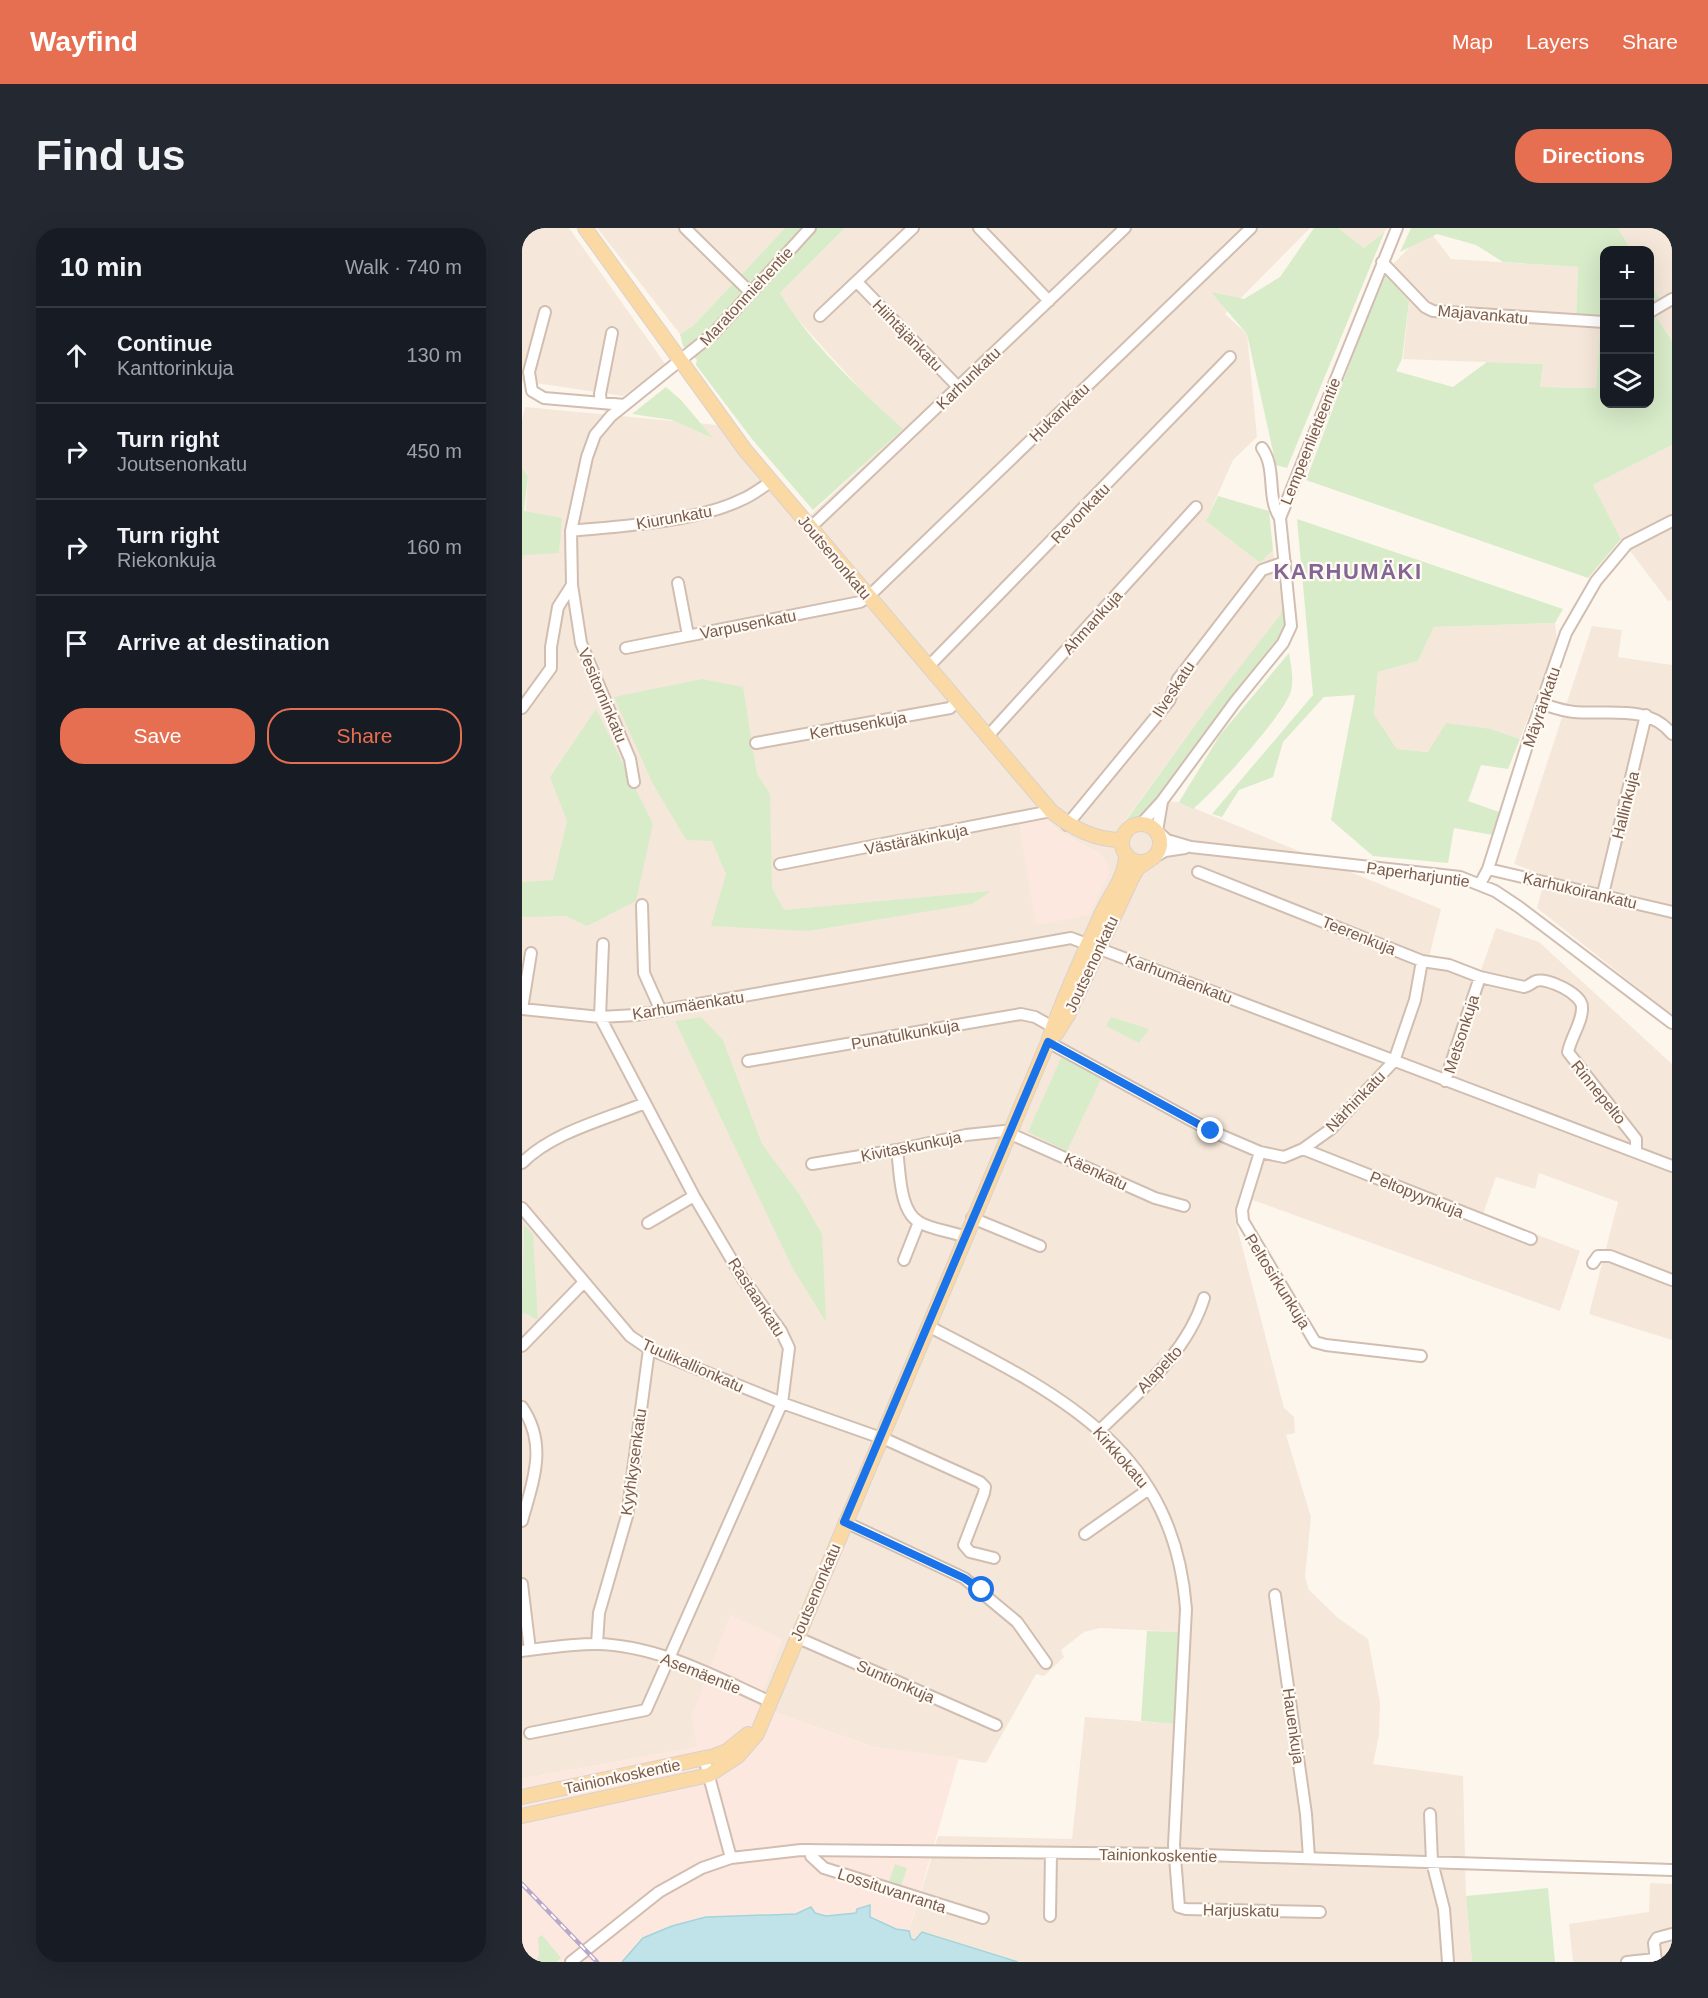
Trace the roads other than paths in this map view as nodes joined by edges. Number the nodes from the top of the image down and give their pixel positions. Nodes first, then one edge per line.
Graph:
1 (585, 228) edge
2 (685, 228) edge
3 (913, 228) edge
4 (979, 228) edge
5 (1125, 228) edge
6 (1251, 228) edge
7 (1397, 228) edge
8 (808, 229) edge
9 (1382, 262) junction
10 (857, 282) junction
11 (750, 292) junction
12 (1672, 299) edge
13 (1049, 301) junction
14 (1654, 310) edge
15 (545, 312) dead end
16 (820, 316) dead end
17 (1600, 322) edge
18 (612, 333) dead end
19 (1230, 357) dead end
20 (680, 362) junction
21 (959, 388) junction
22 (601, 403) junction
23 (625, 405) junction
24 (1262, 448) dead end
25 (771, 482) junction
26 (1196, 507) dead end
27 (1280, 518) junction
28 (1672, 521) edge
29 (810, 528) junction
30 (571, 531) junction
31 (1285, 562) junction
32 (678, 583) dead end
33 (572, 585) junction
34 (868, 597) junction
35 (688, 635) junction
36 (626, 648) dead end
37 (928, 667) junction
38 (957, 701) junction
39 (1542, 704) junction
40 (522, 708) edge
41 (1646, 715) junction
42 (1672, 734) edge
43 (987, 737) junction
44 (756, 744) dead end
45 (634, 782) dead end
46 (1162, 801) junction
47 (1050, 811) junction
48 (1141, 824) junction
49 (1067, 825) junction
50 (1156, 831) junction
51 (1122, 840) junction
52 (1191, 847) junction
53 (1126, 854) junction
54 (1154, 858) junction
55 (780, 864) dead end
56 (1488, 869) junction
57 (1198, 872) dead end
58 (1480, 884) junction
59 (1603, 894) junction
60 (642, 904) dead end
61 (1672, 912) edge
62 (603, 944) dead end
63 (1094, 945) junction
64 (531, 953) dead end
65 (1422, 961) junction
66 (1480, 976) junction
67 (522, 1009) edge
68 (661, 1011) junction
69 (600, 1017) junction
70 (1672, 1023) edge
71 (1056, 1029) junction
72 (1048, 1042) junction
73 (748, 1061) dead end
74 (1394, 1061) junction
75 (1445, 1081) junction
76 (645, 1103) junction
77 (1010, 1132) junction
78 (1304, 1149) junction
79 (897, 1150) junction
80 (1260, 1152) junction
81 (1636, 1152) junction
82 (522, 1163) edge
83 (812, 1164) dead end
84 (1672, 1166) edge
85 (694, 1196) junction
86 (1184, 1206) dead end
87 (522, 1208) edge
88 (972, 1218) junction
89 (919, 1222) junction
90 (648, 1223) dead end
91 (965, 1237) junction
92 (1531, 1239) dead end
93 (1040, 1246) dead end
94 (904, 1260) dead end
95 (1593, 1263) dead end
96 (1672, 1280) edge
97 (584, 1282) junction
98 (1204, 1298) dead end
99 (928, 1326) junction
100 (522, 1346) edge
101 (649, 1349) junction
102 (1421, 1356) dead end
103 (782, 1403) junction
104 (522, 1407) edge
105 (1100, 1430) junction
106 (880, 1438) junction
107 (1149, 1489) junction
108 (522, 1521) edge
109 (844, 1522) junction
110 (1084, 1534) dead end
111 (994, 1558) dead end
112 (522, 1584) edge
113 (1275, 1595) dead end
114 (796, 1637) junction
115 (597, 1644) junction
116 (526, 1651) edge
117 (670, 1657) junction
118 (1046, 1663) dead end
119 (769, 1706) junction
120 (996, 1725) dead end
121 (530, 1733) dead end
122 (704, 1758) junction
123 (710, 1775) junction
124 (522, 1797) edge
125 (1430, 1815) dead end
126 (522, 1816) edge
127 (811, 1850) junction
128 (1051, 1853) junction
129 (1174, 1854) junction
130 (1432, 1857) junction
131 (731, 1858) junction
132 (1309, 1858) junction
133 (1672, 1870) edge
134 (1320, 1912) dead end
135 (1050, 1916) dead end
136 (982, 1918) dead end
137 (1672, 1934) edge
138 (591, 1947) junction
139 (1655, 1960) edge
140 (571, 1962) edge
141 (584, 1962) edge
142 (1448, 1962) edge
143 (1628, 1962) edge

1 - 20 main road, Joutsenonkatu
2 - 11 street
3 - 10 street
4 - 13 street
5 - 13 street, Karhunkatu
6 - 34 street, Hukankatu
7 - 9 street, Lempeenlietteentie
8 - 11 street, Maratonmiehentie
9 - 17 street, Majavankatu
9 - 27 street, Lempeenlietteentie
10 - 16 street
10 - 21 street, Hiihtäjänkatu
11 - 20 street, Maratonmiehentie
12 - 14 street
13 - 21 street, Karhunkatu
15 - 22 street
18 - 22 street
19 - 37 street, Revonkatu
20 - 23 street, Vesitorninkatu
20 - 25 main road, Joutsenonkatu
21 - 29 street, Karhunkatu
22 - 23 street
23 - 30 street, Vesitorninkatu
24 - 27 street
25 - 29 main road, Joutsenonkatu
25 - 30 street, Kiurunkatu
26 - 43 street, Ahmankuja
27 - 31 street, Lempeenlietteentie
28 - 39 street, Mäyränkatu
29 - 34 main road, Joutsenonkatu
30 - 33 street, Vesitorninkatu
31 - 46 street, Lempeenlietteentie
31 - 49 street, Ilveskatu
32 - 35 street
33 - 40 street
33 - 45 street, Vesitorninkatu
34 - 35 street, Varpusenkatu
34 - 37 main road, Joutsenonkatu
35 - 36 street, Varpusenkatu
37 - 38 main road, Joutsenonkatu
38 - 43 main road, Joutsenonkatu
38 - 44 street, Kerttusenkuja
39 - 41 street
39 - 56 street, Mäyränkatu
41 - 42 street
41 - 59 street, Hallinkuja
43 - 47 main road, Joutsenonkatu
46 - 48 street, Lempeenlietteentie
46 - 50 street, Lempeenlietteentie
47 - 49 main road, Joutsenonkatu
47 - 55 street, Västäräkinkuja
48 - 50 main road
48 - 51 main road
49 - 51 main road, Joutsenonkatu
50 - 52 street, Paperharjuntie
50 - 54 main road
51 - 53 main road
52 - 54 street, Paperharjuntie
52 - 58 street, Paperharjuntie
53 - 54 main road
53 - 63 main road, Joutsenonkatu
54 - 63 main road, Joutsenonkatu
56 - 58 street, Mäyränkatu
56 - 59 street, Karhukoirankatu
57 - 65 street, Teerenkuja
58 - 70 street, Paperharjuntie
59 - 61 street, Karhukoirankatu
60 - 68 street
62 - 69 street
63 - 68 street, Karhumäenkatu
63 - 71 main road, Joutsenonkatu
63 - 74 street, Karhumäenkatu
64 - 67 street
65 - 66 street, Metsonkuja
65 - 74 street
66 - 75 street, Metsonkuja
66 - 81 street, Rinnepelto
67 - 69 street, Karhumäenkatu
68 - 69 street, Karhumäenkatu
69 - 76 street, Rastaankatu
71 - 72 main road, Joutsenonkatu
71 - 73 street, Punatulkunkuja
72 - 77 main road, Joutsenonkatu
72 - 80 street
74 - 75 street, Karhumäenkatu
74 - 78 street, Närhinkatu
75 - 81 street, Karhumäenkatu
76 - 82 street
76 - 85 street, Rastaankatu
77 - 79 street, Kivitaskunkuja
77 - 86 street, Käenkatu
77 - 88 main road, Joutsenonkatu
78 - 80 street, Närhinkatu
78 - 92 street, Peltopyynkuja
79 - 83 street, Kivitaskunkuja
79 - 89 street
80 - 102 street, Peltosirkunkuja
81 - 84 street, Karhumäenkatu
85 - 90 street
85 - 103 street, Rastaankatu
87 - 97 street, Tuulikallionkatu
88 - 91 main road, Joutsenonkatu
88 - 93 street
89 - 91 street
89 - 94 street
91 - 99 main road, Joutsenonkatu
95 - 96 street
97 - 100 street
97 - 101 street, Tuulikallionkatu
98 - 105 street, Alapelto
99 - 105 street, Kirkkokatu
99 - 106 main road, Joutsenonkatu
101 - 103 street, Tuulikallionkatu
101 - 115 street, Kyyhkysenkatu
103 - 106 street, Tuulikallionkatu
103 - 117 street, Rastaankatu
104 - 108 street
105 - 107 street, Kirkkokatu
106 - 109 main road, Joutsenonkatu
106 - 111 street, Tuulikallionkatu
107 - 110 street
107 - 129 street, Kirkkokatu
109 - 114 main road, Joutsenonkatu
109 - 118 street
112 - 116 street
113 - 132 street, Hauenkuja
114 - 119 main road, Joutsenonkatu
114 - 120 street, Suntionkuja
115 - 116 street, Asemäentie
115 - 117 street, Asemäentie
117 - 119 street, Asemäentie
117 - 121 street, Rastaankatu
119 - 122 main road, Joutsenonkatu
119 - 123 main road, Joutsenonkatu
122 - 123 street
122 - 124 main road, Tainionkoskentie
123 - 126 main road, Tainionkoskentie
123 - 131 street
125 - 130 street
127 - 128 street, Tainionkoskentie
127 - 131 street, Tainionkoskentie
127 - 136 street, Lossituvanranta
128 - 129 street, Tainionkoskentie
128 - 135 street
129 - 132 street, Tainionkoskentie
129 - 134 street, Harjuskatu
130 - 132 street, Tainionkoskentie
130 - 133 street, Tainionkoskentie
130 - 142 street
131 - 138 street, Tainionkoskentie
137 - 139 street
138 - 140 street, Tainionkoskentie
138 - 141 street
139 - 143 street

